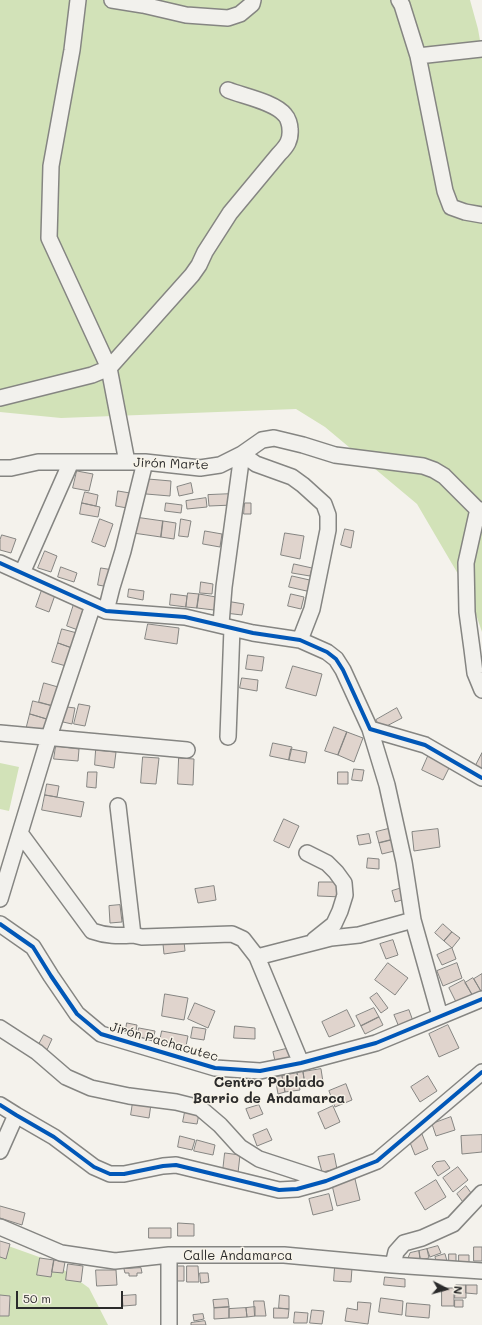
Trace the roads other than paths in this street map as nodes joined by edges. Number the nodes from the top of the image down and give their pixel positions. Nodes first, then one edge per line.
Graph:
1 (78, 0) edge
2 (112, 0) edge
3 (253, 0) edge
4 (399, 0) edge
5 (482, 49) edge
6 (418, 56) junction
7 (228, 90) dead end
8 (482, 215) edge
9 (109, 368) junction
10 (0, 398) edge
11 (242, 454) junction
12 (71, 462) junction
13 (127, 462) junction
14 (145, 462) junction
15 (0, 468) edge
16 (480, 511) edge
17 (0, 563) edge
18 (22, 573) junction
19 (100, 608) junction
20 (227, 626) junction
21 (300, 640) junction
22 (482, 690) edge
23 (370, 729) junction
24 (0, 733) edge
25 (49, 737) junction
26 (228, 737) dead end
27 (187, 750) dead end
28 (482, 778) edge
29 (118, 806) dead end
30 (20, 834) junction
31 (307, 853) dead end
32 (0, 899) edge
33 (413, 920) junction
34 (0, 924) edge
35 (133, 935) junction
36 (310, 943) junction
37 (257, 957) junction
38 (482, 998) edge
39 (440, 1016) junction
40 (0, 1028) edge
41 (301, 1062) junction
42 (481, 1077) edge
43 (0, 1105) edge
44 (16, 1115) junction
45 (0, 1151) edge
46 (326, 1181) junction
47 (482, 1193) edge
48 (0, 1227) edge
49 (170, 1255) junction
50 (393, 1265) junction
51 (482, 1271) edge
52 (169, 1325) edge

1 - 9 street
2 - 3 street
4 - 6 street
5 - 6 street
6 - 8 street
7 - 9 street
9 - 10 street
9 - 13 street
11 - 14 street, Jirón Marte
11 - 16 street, Jirón Marte
11 - 20 street
11 - 21 street
12 - 13 street, Jirón Marte
12 - 15 street, Jirón Marte
12 - 18 street
13 - 14 street, Jirón Marte
14 - 19 street
16 - 22 street
17 - 18 street
18 - 19 street
19 - 20 street
19 - 25 street
20 - 21 street
20 - 26 street
21 - 23 street
23 - 28 street
23 - 33 street
24 - 25 street
25 - 27 street
25 - 30 street
29 - 35 street
30 - 32 street
30 - 35 street
31 - 36 street
33 - 36 street
33 - 39 street
34 - 41 street, Jirón Pachacutec
35 - 37 street
36 - 37 street
37 - 41 street
38 - 39 street, Jirón Pachacutec
39 - 41 street, Jirón Pachacutec
40 - 46 street
42 - 46 street
43 - 44 street
44 - 45 street
44 - 46 street
47 - 50 street
48 - 49 street, Calle Andamarca
49 - 50 street, Calle Andamarca
49 - 52 street
50 - 51 street, Calle Andamarca

